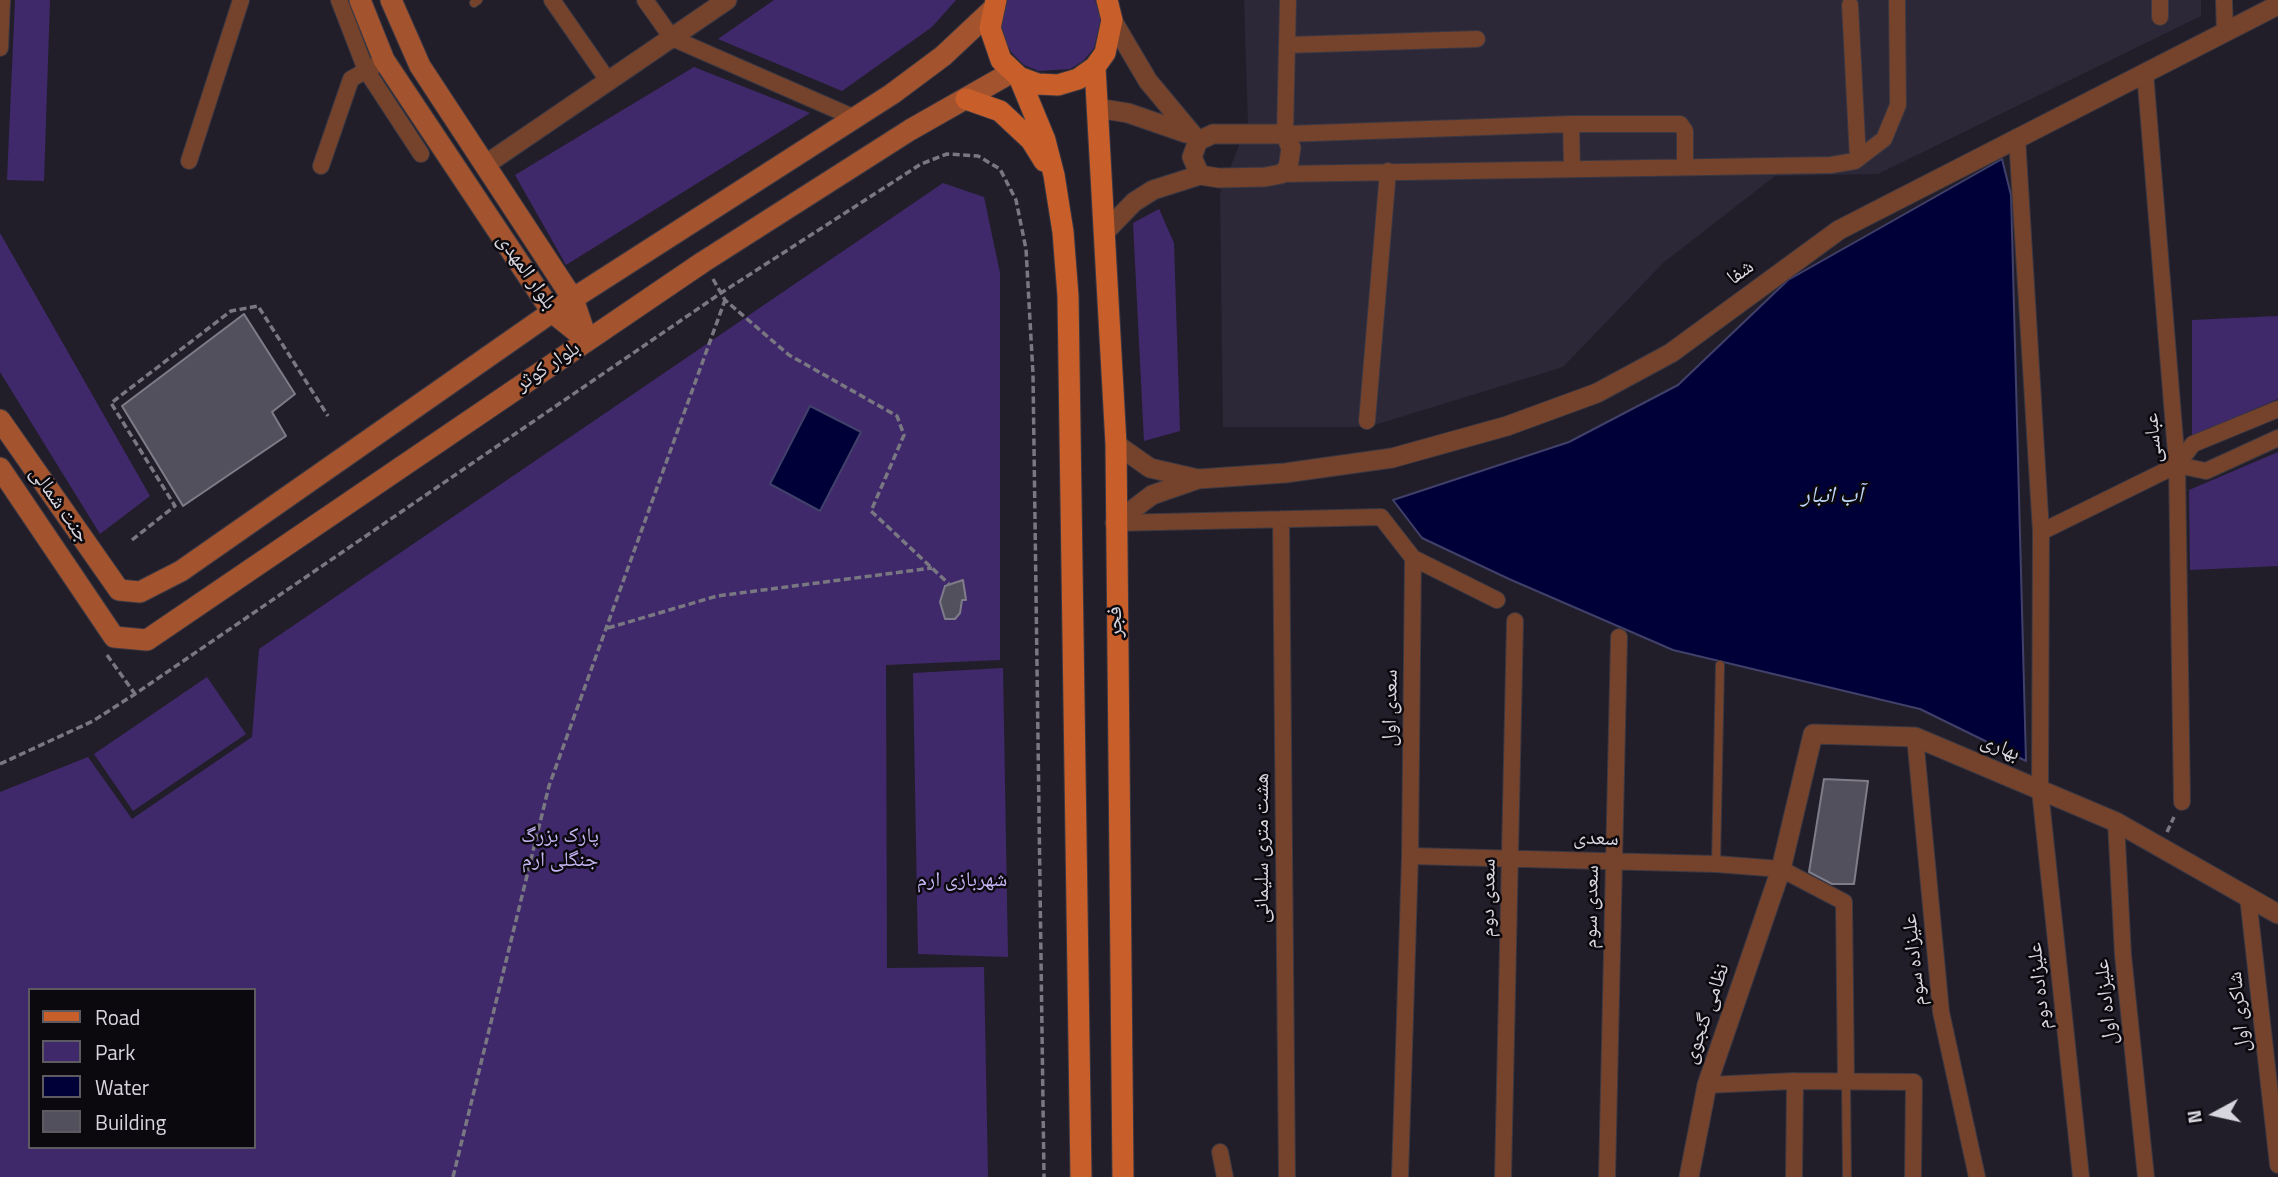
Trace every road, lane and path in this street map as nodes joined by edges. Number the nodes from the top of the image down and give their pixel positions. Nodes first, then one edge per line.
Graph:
1 (2, 0) edge
2 (241, 0) edge
3 (340, 0) edge
4 (360, 0) edge
5 (391, 0) edge
6 (552, 0) edge
7 (645, 0) edge
8 (727, 0) edge
9 (1287, 0) edge
10 (1897, 0) edge
11 (2160, 0) edge
12 (2224, 0) edge
13 (1850, 5) dead end
14 (2278, 5) edge
15 (994, 6) edge
16 (1109, 6) edge
17 (2160, 17) dead end
18 (2225, 32) junction
19 (672, 38) junction
20 (1477, 39) dead end
21 (1287, 45) junction
22 (0, 48) edge
23 (375, 65) junction
24 (1095, 67) junction
25 (2145, 72) junction
26 (1016, 74) junction
27 (608, 82) junction
28 (966, 99) junction
29 (1097, 108) junction
30 (855, 118) junction
31 (1571, 124) junction
32 (1286, 134) junction
33 (2017, 137) junction
34 (1198, 141) junction
35 (421, 154) dead end
36 (1858, 159) junction
37 (189, 161) dead end
38 (485, 165) junction
39 (321, 166) dead end
40 (1685, 167) junction
41 (1572, 168) junction
42 (1388, 171) junction
43 (1280, 174) junction
44 (1054, 175) junction
45 (1200, 175) junction
46 (1105, 232) junction
47 (703, 262) junction
48 (721, 293) junction
49 (573, 299) junction
50 (725, 300) junction
51 (552, 312) junction
52 (587, 340) junction
53 (2278, 409) edge
54 (328, 416) dead end
55 (0, 420) edge
56 (1367, 421) dead end
57 (2278, 438) edge
58 (1116, 444) junction
59 (2177, 465) junction
60 (0, 468) edge
61 (1198, 479) junction
62 (1282, 519) junction
63 (1115, 523) junction
64 (2041, 532) junction
65 (132, 540) dead end
66 (1413, 558) junction
67 (932, 568) junction
68 (950, 584) dead end
69 (119, 590) junction
70 (1497, 600) dead end
71 (96, 611) junction
72 (1515, 621) dead end
73 (608, 628) junction
74 (1619, 637) dead end
75 (1720, 666) dead end
76 (1915, 737) junction
77 (0, 764) edge
78 (2040, 790) junction
79 (2182, 802) joint
80 (2116, 822) junction
81 (2160, 846) junction
82 (1410, 856) junction
83 (1510, 857) junction
84 (1614, 861) junction
85 (1716, 864) junction
86 (1781, 869) junction
87 (2248, 897) junction
88 (2278, 914) edge
89 (1795, 1081) junction
90 (1846, 1081) junction
91 (1707, 1085) junction
92 (1220, 1152) dead end
93 (2278, 1165) edge
94 (453, 1177) edge
95 (1044, 1177) edge
96 (1081, 1177) edge
97 (1123, 1177) edge
98 (1225, 1177) edge
99 (1287, 1177) edge
100 (1400, 1177) edge
101 (1503, 1177) edge
102 (1607, 1177) edge
103 (1689, 1177) edge
104 (1794, 1177) edge
105 (1847, 1177) edge
106 (1913, 1177) edge
107 (1977, 1177) edge
108 (2081, 1177) edge
109 (2146, 1177) edge

1 - 22 street
2 - 37 street
3 - 23 street
4 - 23 main road, بلوار المهدی
5 - 38 main road, بلوار المهدی
6 - 27 street
7 - 19 street
8 - 19 street
9 - 21 street
10 - 36 street
11 - 17 street
12 - 18 street
13 - 36 street
14 - 18 street, شفا
15 - 26 main road, فجر
15 - 30 main road, بلوار کوثر
16 - 24 main road
16 - 34 street
18 - 25 street, شفا
19 - 27 street
19 - 30 street
20 - 21 street
21 - 32 street
23 - 35 street
23 - 39 street
23 - 51 main road, بلوار المهدی
24 - 26 main road
24 - 29 main road, فجر
25 - 33 street, شفا
25 - 59 street, عباسی
26 - 28 main road, بلوار کوثر
26 - 44 main road, فجر
27 - 38 street
28 - 44 main road
28 - 47 main road, بلوار کوثر
29 - 34 street
29 - 46 main road, فجر
30 - 49 main road, بلوار کوثر
31 - 32 street
31 - 40 street
31 - 41 street
32 - 34 street
32 - 43 street
33 - 61 street, شفا
33 - 64 street, علیزاده دوم
34 - 45 street
36 - 40 street
38 - 49 main road, بلوار المهدی
40 - 41 street
41 - 42 street
42 - 43 street
42 - 56 street
43 - 45 street
44 - 96 main road, فجر
45 - 46 street
46 - 58 main road, فجر
47 - 48 path
47 - 52 main road, بلوار کوثر
48 - 50 path
48 - 77 path
48 - 95 path
49 - 51 main road, بلوار کوثر
49 - 52 main road, بلوار المهدی
50 - 67 path
50 - 73 path
51 - 52 main road, بلوار المهدی
51 - 69 main road, بلوار کوثر
52 - 71 main road, بلوار کوثر
53 - 59 street
54 - 65 path
55 - 69 main road, جنت شمالی
57 - 59 street
58 - 61 street
58 - 63 main road, فجر
59 - 64 street
59 - 79 street, عباسی
60 - 71 main road, جنت شمالی
61 - 63 street
62 - 63 street
62 - 66 street
62 - 99 street, هشت متری سلیمانی
63 - 97 main road, فجر
64 - 78 street, علیزاده دوم
66 - 70 street
66 - 82 street, سعدی اول
67 - 68 path
67 - 73 path
69 - 71 main road
72 - 83 street, سعدی دوم
73 - 94 path
74 - 84 street, سعدی سوم
75 - 85 lane
76 - 78 street, بهاری
76 - 86 street, بهاری
76 - 107 street, علیزاده سوم
78 - 80 street, بهاری
78 - 108 street, علیزاده دوم
79 - 81 path
80 - 81 street, بهاری
80 - 109 street, علیزاده اول
81 - 87 street, بهاری
82 - 83 street, سعدی
82 - 100 street, سعدی اول
83 - 84 street, سعدی
83 - 101 street, سعدی دوم
84 - 85 street, سعدی
84 - 102 street, سعدی سوم
85 - 86 street, سعدی
86 - 90 street
86 - 91 street, نظامی گنجوی
87 - 88 street, بهاری
87 - 93 street, شاکری اول
89 - 90 street
89 - 91 street
89 - 104 street
90 - 105 lane
90 - 106 street
91 - 103 street, نظامی گنجوی
92 - 98 street

